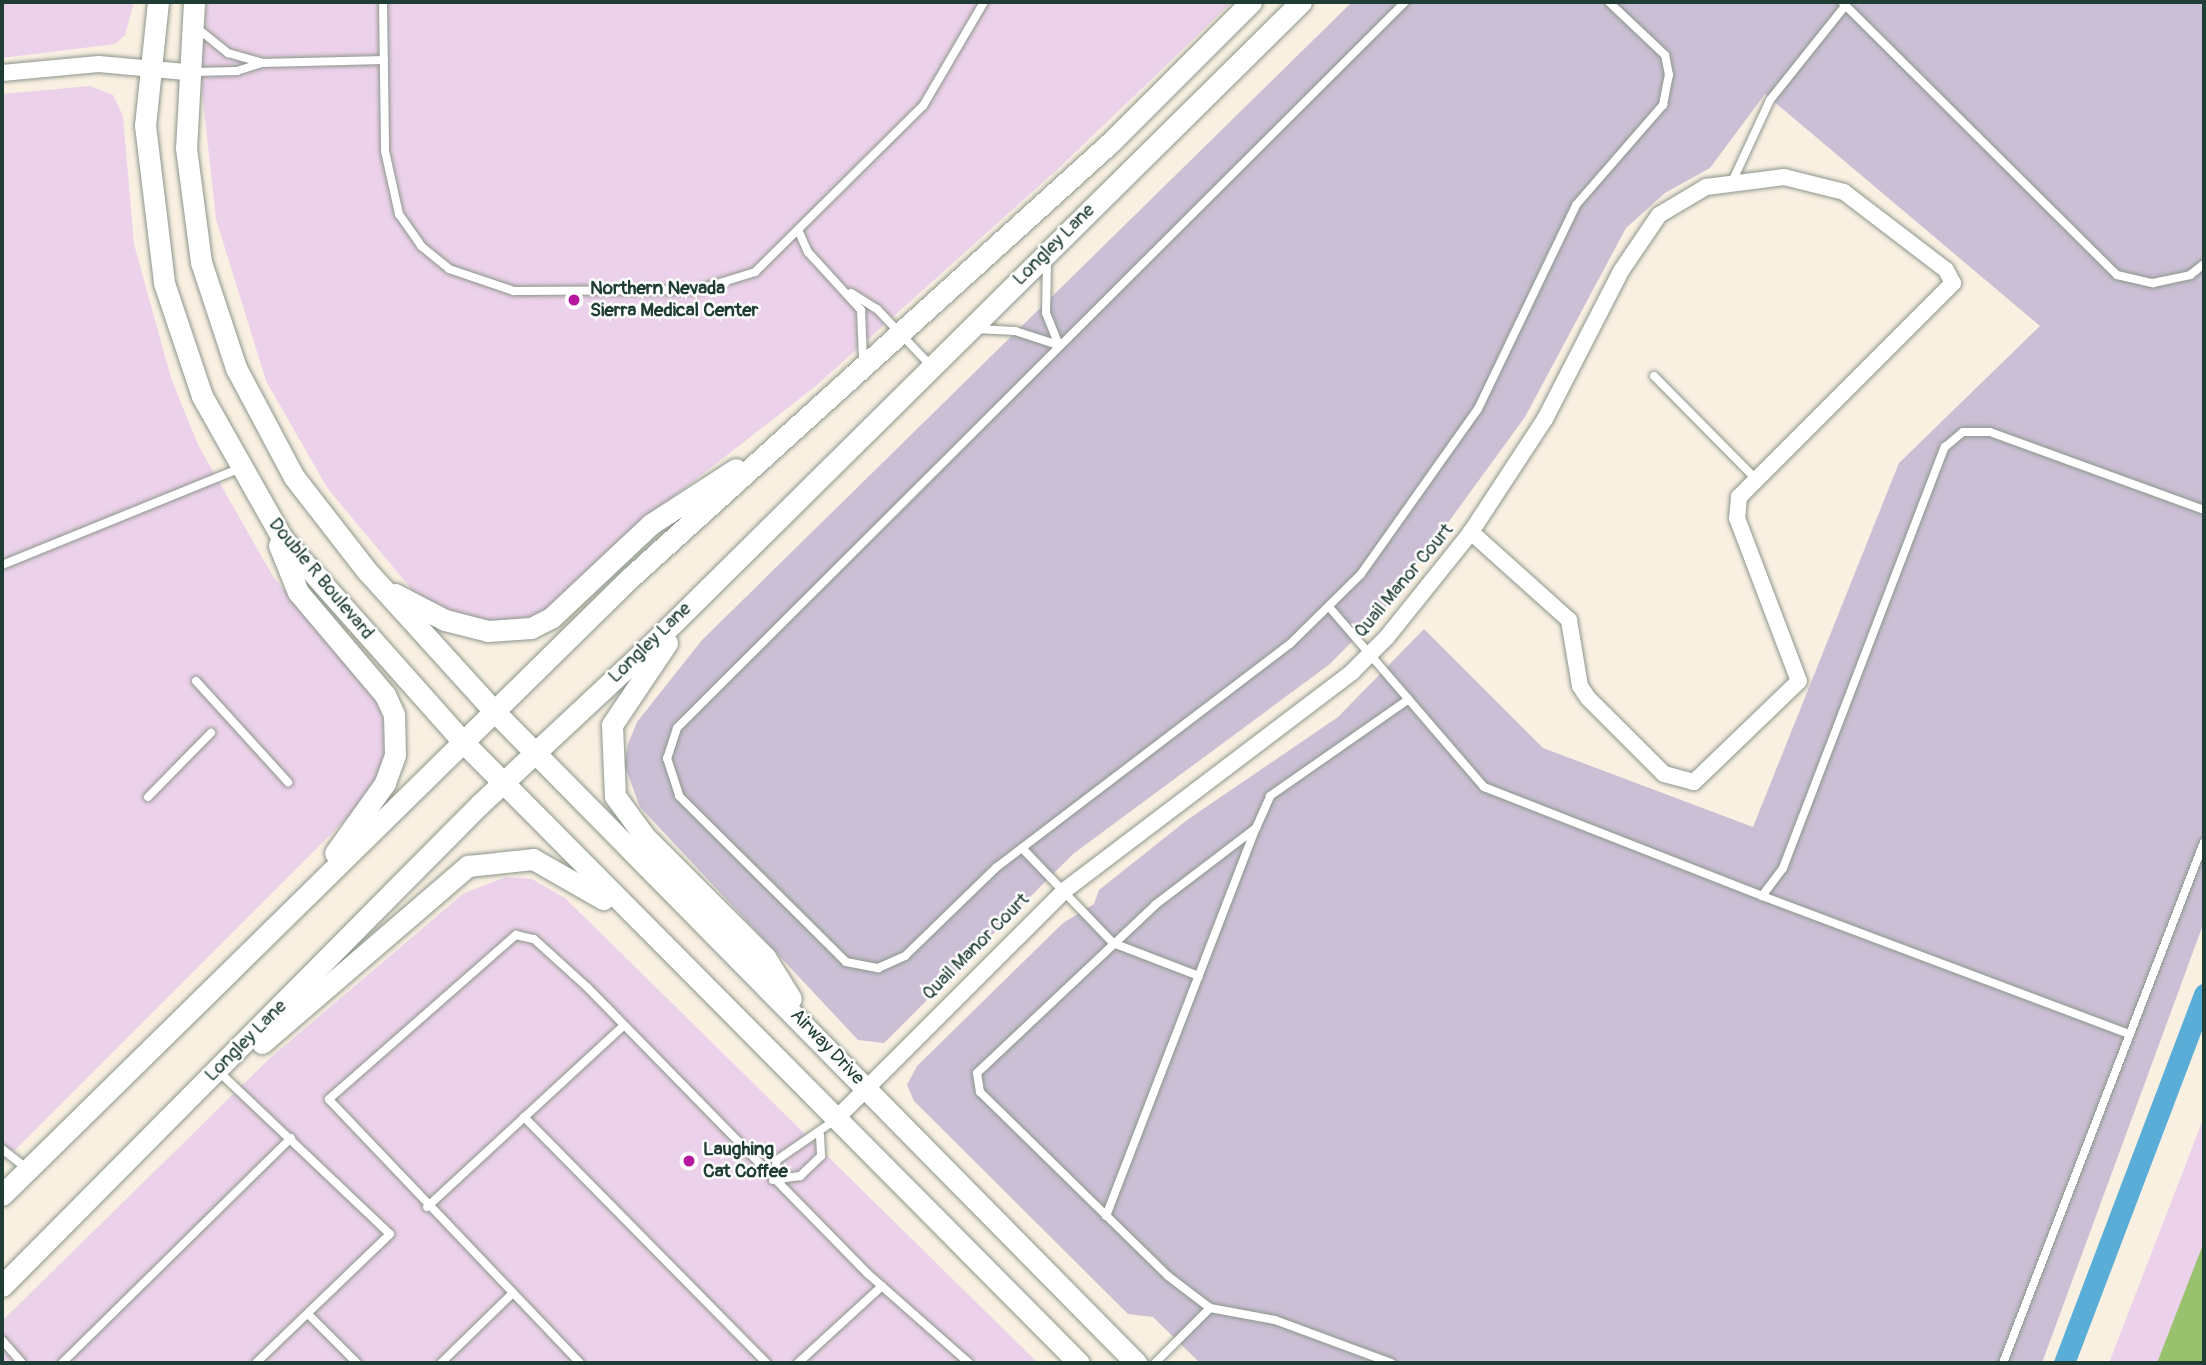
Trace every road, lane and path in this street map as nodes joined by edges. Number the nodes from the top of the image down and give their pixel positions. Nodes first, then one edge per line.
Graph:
1 (158, 2) edge
2 (383, 2) edge
3 (984, 2) edge
4 (1251, 2) edge
5 (1301, 2) edge
6 (1405, 2) edge
7 (1609, 2) edge
8 (1844, 4) edge
9 (193, 11) edge
10 (384, 60) junction
11 (262, 63) junction
12 (149, 68) junction
13 (186, 72) junction
14 (2, 73) edge
15 (1732, 182) junction
16 (799, 232) junction
17 (1050, 250) junction
18 (2204, 264) edge
19 (848, 292) junction
20 (970, 330) junction
21 (898, 331) junction
22 (1059, 346) junction
23 (861, 365) junction
24 (932, 368) junction
25 (1654, 376) dead end
26 (760, 457) junction
27 (238, 470) junction
28 (1757, 480) junction
29 (2204, 510) edge
30 (264, 511) junction
31 (1471, 532) junction
32 (2, 565) edge
33 (367, 571) junction
34 (711, 583) junction
35 (1330, 608) junction
36 (1373, 652) junction
37 (196, 681) dead end
38 (1409, 699) junction
39 (495, 712) junction
40 (211, 733) dead end
41 (464, 743) junction
42 (535, 754) junction
43 (288, 782) dead end
44 (503, 783) junction
45 (148, 797) dead end
46 (1256, 828) junction
47 (2204, 842) edge
48 (1022, 848) junction
49 (1065, 890) junction
50 (1762, 896) junction
51 (304, 897) junction
52 (1113, 943) junction
53 (663, 945) junction
54 (1199, 976) junction
55 (797, 1017) junction
56 (623, 1026) junction
57 (2130, 1034) junction
58 (221, 1066) junction
59 (867, 1089) junction
60 (524, 1117) junction
61 (835, 1120) junction
62 (820, 1135) junction
63 (291, 1138) junction
64 (2, 1149) edge
65 (28, 1169) junction
66 (773, 1180) junction
67 (2, 1193) edge
68 (427, 1207) junction
69 (1107, 1216) junction
70 (2, 1286) edge
71 (882, 1286) junction
72 (512, 1294) junction
73 (1210, 1308) junction
74 (309, 1315) junction
75 (2, 1340) edge
76 (22, 1363) edge
77 (62, 1363) edge
78 (256, 1363) edge
79 (357, 1363) edge
80 (442, 1363) edge
81 (580, 1363) edge
82 (767, 1363) edge
83 (798, 1363) edge
84 (969, 1363) edge
85 (1079, 1363) edge
86 (1136, 1363) edge
87 (1155, 1363) edge
88 (1391, 1363) edge
89 (2003, 1363) edge

1 - 12 main road, Double R Boulevard
2 - 10 lane
3 - 16 lane
4 - 21 main road, Longley Lane
5 - 17 main road, Longley Lane
6 - 22 lane
7 - 35 lane
8 - 15 lane
8 - 18 lane
9 - 11 lane
9 - 13 main road
10 - 11 lane
10 - 16 lane
11 - 13 lane
12 - 13 street
12 - 14 street
12 - 27 main road, Double R Boulevard
13 - 33 main road
15 - 28 street, Quail Manor Court
15 - 31 street, Quail Manor Court
16 - 19 lane
17 - 20 main road, Longley Lane
17 - 22 lane
19 - 21 lane
19 - 23 lane
20 - 22 lane
20 - 24 main road, Longley Lane
21 - 23 main road, Longley Lane
21 - 24 lane
22 - 48 lane
23 - 26 main road, Longley Lane
24 - 34 main road, Longley Lane
25 - 28 lane
26 - 33 main road
26 - 39 main road, Longley Lane
27 - 30 main road, Double R Boulevard
27 - 32 lane
28 - 31 street
29 - 50 lane
30 - 41 main road, Double R Boulevard
30 - 51 main road
31 - 36 street, Quail Manor Court
33 - 39 main road
34 - 42 main road, Longley Lane
34 - 55 main road
35 - 36 lane
35 - 48 lane
36 - 38 lane
36 - 49 street, Quail Manor Court
37 - 43 lane
38 - 46 lane
38 - 50 lane
39 - 41 main road, Longley Lane
39 - 42 main road, Airway Drive
40 - 45 lane
41 - 44 main road, Double R Boulevard
41 - 51 main road, Longley Lane
42 - 44 main road, Longley Lane
42 - 55 main road, Airway Drive
44 - 53 main road
44 - 58 main road, Longley Lane
46 - 52 lane
46 - 54 lane
47 - 57 lane
48 - 49 lane
49 - 52 lane
49 - 59 street, Quail Manor Court
50 - 57 lane
51 - 65 main road, Longley Lane
52 - 54 lane
52 - 69 lane
53 - 58 main road
53 - 61 main road
54 - 69 lane
55 - 59 main road, Airway Drive
56 - 60 lane
56 - 66 lane
56 - 68 lane
57 - 89 lane
58 - 63 lane
58 - 70 main road, Longley Lane
59 - 61 street, Quail Manor Court
59 - 86 main road, Airway Drive
60 - 68 lane
60 - 82 lane
61 - 62 lane
61 - 85 main road
62 - 66 lane
62 - 66 lane
63 - 74 lane
63 - 77 lane
64 - 65 lane
65 - 67 main road, Longley Lane
66 - 71 lane
68 - 72 lane
69 - 73 lane
71 - 83 lane
71 - 84 lane
72 - 80 lane
72 - 81 lane
73 - 87 lane
73 - 88 lane
74 - 78 lane
74 - 79 lane
75 - 76 lane

